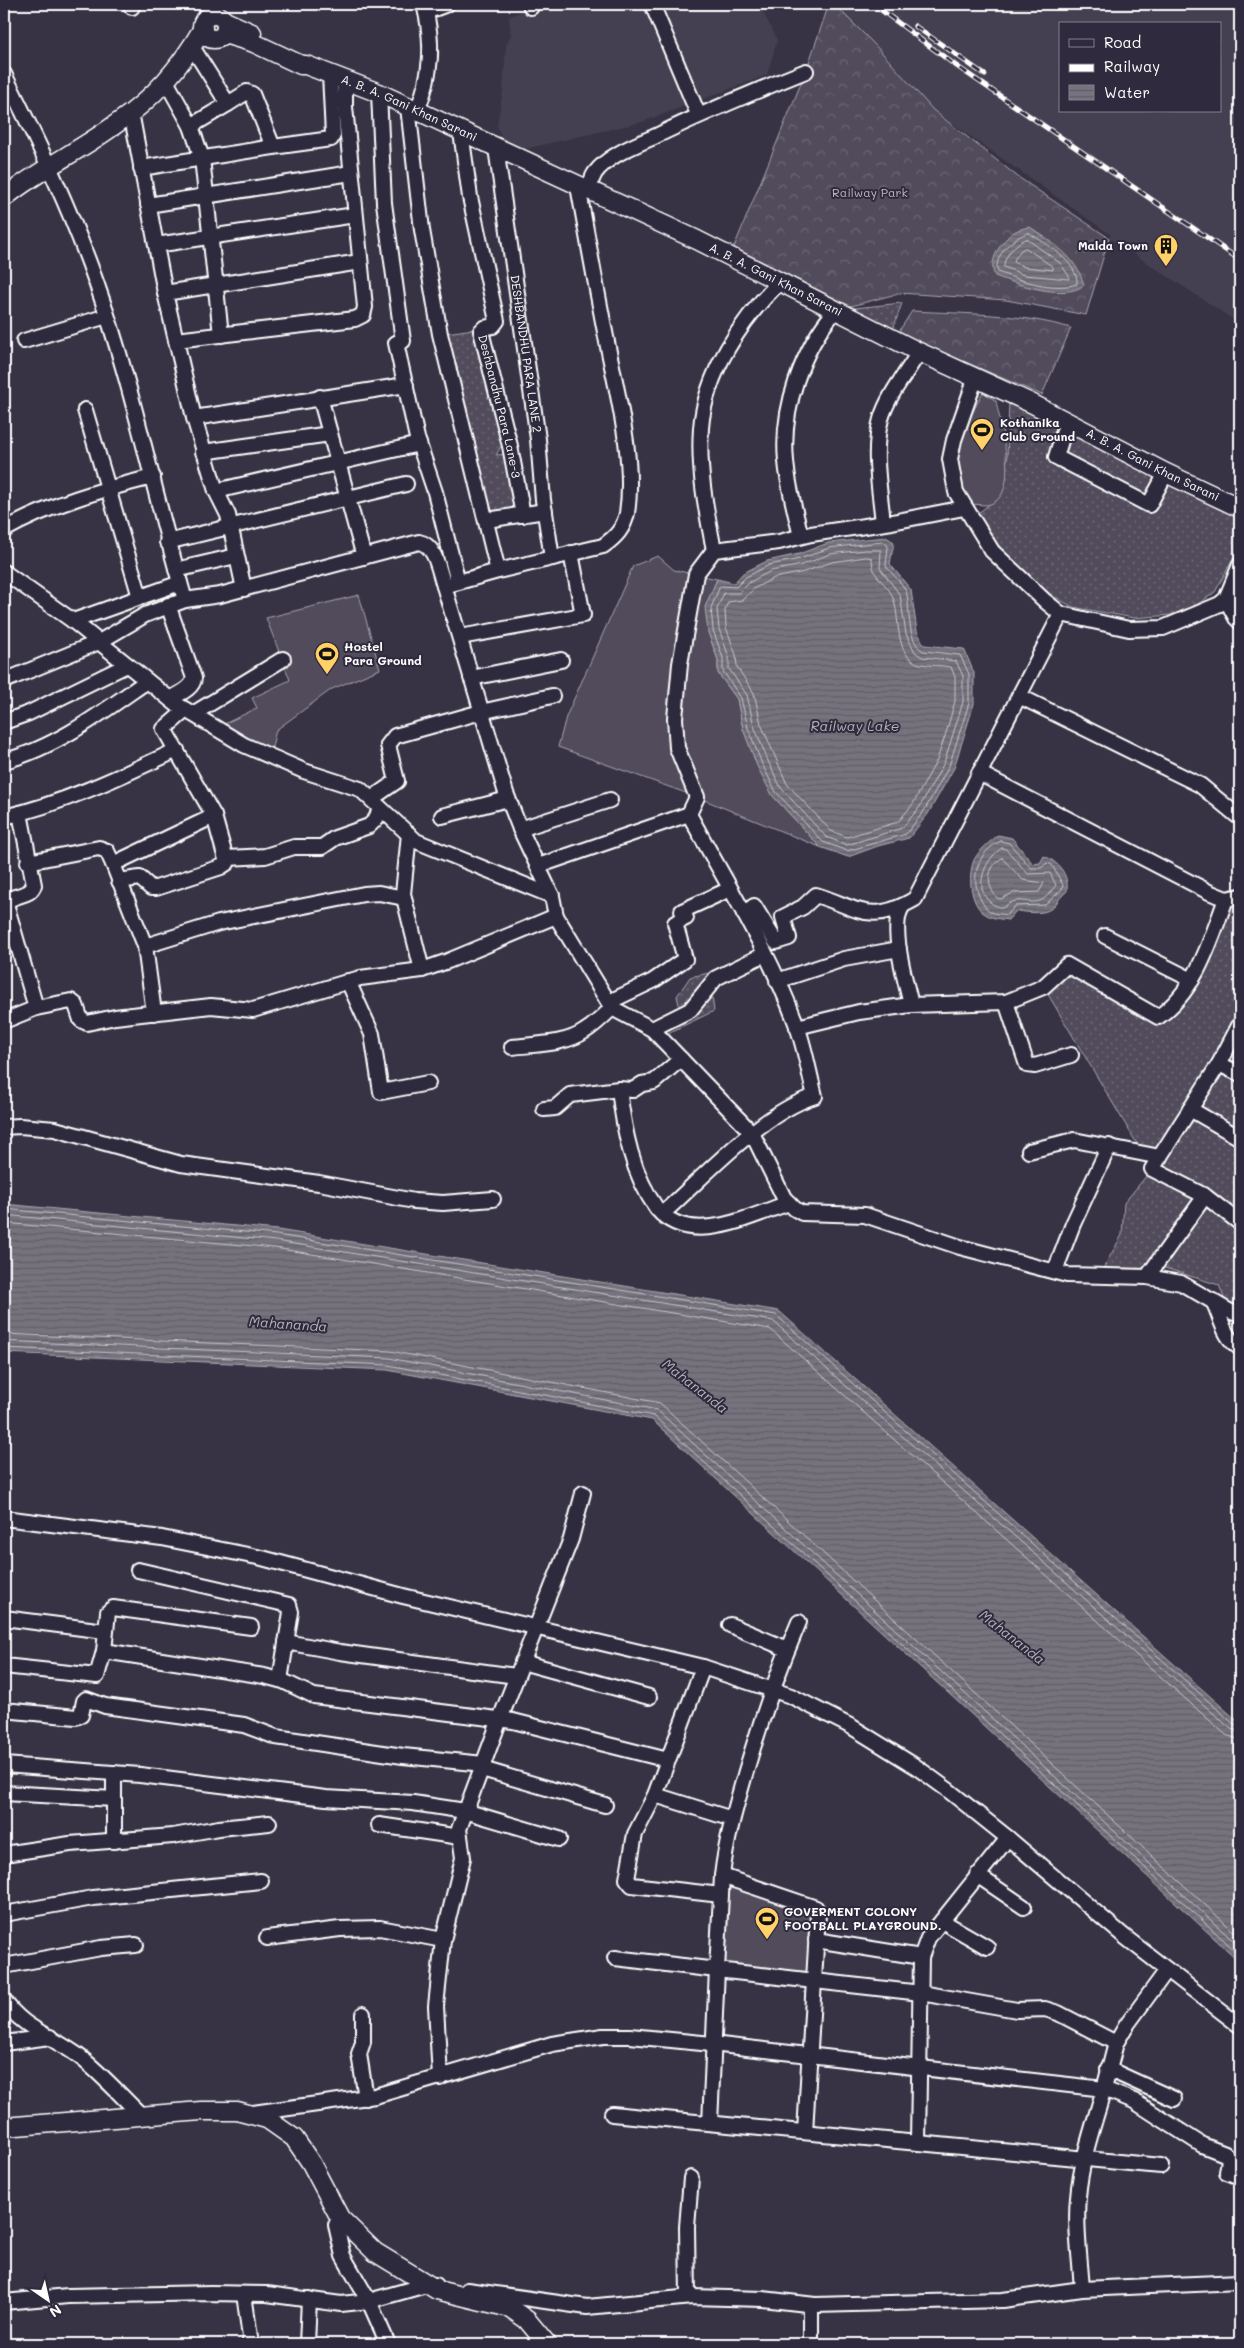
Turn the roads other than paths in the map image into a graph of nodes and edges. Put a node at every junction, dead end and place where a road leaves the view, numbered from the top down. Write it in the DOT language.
graph roads {
  1 [pos="447,4"];
  2 [pos="652,4"];
  3 [pos="425,8"];
  4 [pos="212,21"];
  5 [pos="196,53"];
  6 [pos="180,65"];
  7 [pos="806,71"];
  8 [pos="4,74"];
  9 [pos="338,77"];
  10 [pos="166,81"];
  11 [pos="379,93"];
  12 [pos="228,104"];
  13 [pos="413,109"];
  14 [pos="131,112"];
  15 [pos="698,114"];
  16 [pos="191,126"];
  17 [pos="461,132"];
  18 [pos="273,146"];
  19 [pos="496,148"];
  20 [pos="202,158"];
  21 [pos="50,165"];
  22 [pos="141,168"];
  23 [pos="351,173"];
  24 [pos="585,189"];
  25 [pos="206,196"];
  26 [pos="4,198"];
  27 [pos="148,205"];
  28 [pos="355,216"];
  29 [pos="211,237"];
  30 [pos="156,245"];
  31 [pos="360,262"];
  32 [pos="780,282"];
  33 [pos="216,285"];
  34 [pos="165,294"];
  35 [pos="836,310"];
  36 [pos="107,316"];
  37 [pos="222,335"];
  38 [pos="176,340"];
  39 [pos="24,341"];
  40 [pos="919,352"];
  41 [pos="976,377"];
  42 [pos="406,384"];
  43 [pos="320,397"];
  44 [pos="86,410"];
  45 [pos="194,418"];
  46 [pos="1067,421"];
  47 [pos="330,434"];
  48 [pos="419,444"];
  49 [pos="203,452"];
  50 [pos="338,463"];
  51 [pos="1166,473"];
  52 [pos="153,477"];
  53 [pos="406,484"];
  54 [pos="107,488"];
  55 [pos="216,491"];
  56 [pos="348,499"];
  57 [pos="964,508"];
  58 [pos="1240,508"];
  59 [pos="545,511"];
  60 [pos="523,515"];
  61 [pos="487,520"];
  62 [pos="883,523"];
  63 [pos="230,526"];
  64 [pos="4,530"];
  65 [pos="801,536"];
  66 [pos="167,542"];
  67 [pos="714,550"];
  68 [pos="571,553"];
  69 [pos="236,556"];
  70 [pos="364,557"];
  71 [pos="552,558"];
  72 [pos="1240,565"];
  73 [pos="498,571"];
  74 [pos="4,572"];
  75 [pos="178,576"];
  76 [pos="451,584"];
  77 [pos="244,588"];
  78 [pos="140,597"];
  79 [pos="1226,599"];
  80 [pos="185,600"];
  81 [pos="168,605"];
  82 [pos="1062,614"];
  83 [pos="74,621"];
  84 [pos="1240,622"];
  85 [pos="460,637"];
  86 [pos="99,642"];
  87 [pos="283,659"];
  88 [pos="562,660"];
  89 [pos="127,665"];
  90 [pos="471,678"];
  91 [pos="4,681"];
  92 [pos="147,682"];
  93 [pos="552,696"];
  94 [pos="1019,696"];
  95 [pos="170,700"];
  96 [pos="190,712"];
  97 [pos="481,712"];
  98 [pos="4,722"];
  99 [pos="177,750"];
  100 [pos="4,761"];
  101 [pos="979,773"];
  102 [pos="508,799"];
  103 [pos="610,800"];
  104 [pos="375,803"];
  105 [pos="1237,813"];
  106 [pos="20,814"];
  107 [pos="688,814"];
  108 [pos="214,816"];
  109 [pos="442,816"];
  110 [pos="4,817"];
  111 [pos="520,830"];
  112 [pos="409,834"];
  113 [pos="227,858"];
  114 [pos="28,862"];
  115 [pos="113,864"];
  116 [pos="538,866"];
  117 [pos="119,881"];
  118 [pos="730,889"];
  119 [pos="552,896"];
  120 [pos="1240,896"];
  121 [pos="404,898"];
  122 [pos="1226,899"];
  123 [pos="902,907"];
  124 [pos="744,914"];
  125 [pos="556,916"];
  126 [pos="1105,936"];
  127 [pos="145,946"];
  128 [pos="899,949"];
  129 [pos="765,954"];
  130 [pos="422,970"];
  131 [pos="1192,980"];
  132 [pos="348,981"];
  133 [pos="777,981"];
  134 [pos="1006,1002"];
  135 [pos="611,1005"];
  136 [pos="911,1005"];
  137 [pos="36,1008"];
  138 [pos="154,1013"];
  139 [pos="4,1021"];
  140 [pos="1240,1024"];
  141 [pos="797,1026"];
  142 [pos="652,1029"];
  143 [pos="512,1047"];
  144 [pos="1071,1055"];
  145 [pos="681,1059"];
  146 [pos="1219,1064"];
  147 [pos="1240,1074"];
  148 [pos="428,1083"];
  149 [pos="618,1089"];
  150 [pos="544,1109"];
  151 [pos="1190,1109"];
  152 [pos="4,1127"];
  153 [pos="752,1133"];
  154 [pos="1240,1138"];
  155 [pos="1109,1146"];
  156 [pos="1029,1151"];
  157 [pos="1160,1157"];
  158 [pos="1205,1196"];
  159 [pos="493,1198"];
  160 [pos="789,1203"];
  161 [pos="662,1214"];
  162 [pos="1240,1223"];
  163 [pos="1055,1271"];
  164 [pos="1147,1277"];
  165 [pos="1212,1300"];
  166 [pos="1240,1315"];
  167 [pos="1240,1348"];
  168 [pos="583,1493"];
  169 [pos="4,1518"];
  170 [pos="138,1570"];
  171 [pos="4,1618"];
  172 [pos="799,1622"];
  173 [pos="730,1625"];
  174 [pos="251,1627"];
  175 [pos="535,1628"];
  176 [pos="105,1631"];
  177 [pos="286,1642"];
  178 [pos="788,1649"];
  179 [pos="104,1651"];
  180 [pos="522,1662"];
  181 [pos="4,1666"];
  182 [pos="703,1668"];
  183 [pos="516,1676"];
  184 [pos="280,1680"];
  185 [pos="772,1689"];
  186 [pos="649,1697"];
  187 [pos="4,1710"];
  188 [pos="500,1719"];
  189 [pos="668,1760"];
  190 [pos="4,1765"];
  191 [pos="483,1766"];
  192 [pos="114,1773"];
  193 [pos="4,1794"];
  194 [pos="655,1795"];
  195 [pos="114,1800"];
  196 [pos="605,1805"];
  197 [pos="465,1811"];
  198 [pos="732,1819"];
  199 [pos="269,1823"];
  200 [pos="379,1825"];
  201 [pos="460,1837"];
  202 [pos="1008,1838"];
  203 [pos="560,1839"];
  204 [pos="114,1841"];
  205 [pos="4,1854"];
  206 [pos="977,1875"];
  207 [pos="722,1876"];
  208 [pos="261,1881"];
  209 [pos="721,1895"];
  210 [pos="1024,1907"];
  211 [pos="4,1914"];
  212 [pos="942,1921"];
  213 [pos="266,1938"];
  214 [pos="443,1940"];
  215 [pos="816,1940"];
  216 [pos="136,1945"];
  217 [pos="987,1946"];
  218 [pos="921,1957"];
  219 [pos="615,1958"];
  220 [pos="4,1966"];
  221 [pos="717,1970"];
  222 [pos="1167,1970"];
  223 [pos="814,1983"];
  224 [pos="921,1993"];
  225 [pos="4,2000"];
  226 [pos="363,2014"];
  227 [pos="1240,2026"];
  228 [pos="50,2037"];
  229 [pos="4,2043"];
  230 [pos="1116,2043"];
  231 [pos="712,2044"];
  232 [pos="810,2056"];
  233 [pos="918,2068"];
  234 [pos="1108,2068"];
  235 [pos="440,2078"];
  236 [pos="1104,2089"];
  237 [pos="366,2098"];
  238 [pos="1174,2099"];
  239 [pos="252,2114"];
  240 [pos="612,2114"];
  241 [pos="140,2115"];
  242 [pos="710,2123"];
  243 [pos="4,2127"];
  244 [pos="805,2132"];
  245 [pos="4,2134"];
  246 [pos="918,2142"];
  247 [pos="1084,2157"];
  248 [pos="1161,2166"];
  249 [pos="1240,2177"];
  250 [pos="691,2178"];
  251 [pos="338,2221"];
  252 [pos="1240,2282"];
  253 [pos="423,2286"];
  254 [pos="1082,2289"];
  255 [pos="244,2294"];
  256 [pos="688,2297"];
  257 [pos="309,2299"];
  258 [pos="369,2301"];
  259 [pos="4,2302"];
  260 [pos="811,2305"];
  261 [pos="251,2344"];
  262 [pos="307,2344"];
  263 [pos="388,2344"];
  264 [pos="538,2344"];
  265 [pos="547,2344"];
  266 [pos="811,2344"];
  1 -- 3 [label="street"];
  2 -- 15 [label="street"];
  3 -- 13 [label="street"];
  4 -- 5 [label="main road"];
  4 -- 6 [label="main road"];
  4 -- 9 [label="main road, A. B. A. Gani Khan Sarani"];
  5 -- 6 [label="main road"];
  5 -- 12 [label="street"];
  6 -- 10 [label="main road"];
  7 -- 15 [label="street"];
  8 -- 21 [label="street"];
  9 -- 11 [label="main road, A. B. A. Gani Khan Sarani"];
  9 -- 18 [label="street"];
  9 -- 23 [label="street"];
  10 -- 14 [label="main road"];
  10 -- 16 [label="street"];
  11 -- 13 [label="main road, A. B. A. Gani Khan Sarani"];
  11 -- 42 [label="street"];
  12 -- 16 [label="street"];
  12 -- 18 [label="street"];
  13 -- 17 [label="main road, A. B. A. Gani Khan Sarani"];
  13 -- 61 [label="street"];
  14 -- 21 [label="main road"];
  14 -- 22 [label="street"];
  15 -- 24 [label="street"];
  16 -- 20 [label="street"];
  17 -- 19 [label="main road, A. B. A. Gani Khan Sarani"];
  17 -- 60 [label="street, Deshbandhu Para Lane-3"];
  18 -- 20 [label="street"];
  19 -- 24 [label="main road, A. B. A. Gani Khan Sarani"];
  19 -- 59 [label="street, DESHBANDHU PARA LANE 2"];
  20 -- 22 [label="street"];
  20 -- 25 [label="street"];
  21 -- 26 [label="main road"];
  21 -- 36 [label="street"];
  22 -- 27 [label="street"];
  23 -- 25 [label="street"];
  23 -- 28 [label="street"];
  24 -- 32 [label="main road, A. B. A. Gani Khan Sarani"];
  24 -- 68 [label="street"];
  25 -- 27 [label="street"];
  25 -- 29 [label="street"];
  27 -- 30 [label="street"];
  28 -- 29 [label="street"];
  28 -- 31 [label="street"];
  29 -- 30 [label="street"];
  29 -- 33 [label="street"];
  30 -- 34 [label="street"];
  31 -- 33 [label="street"];
  31 -- 37 [label="street"];
  32 -- 35 [label="main road, A. B. A. Gani Khan Sarani"];
  32 -- 67 [label="street"];
  33 -- 34 [label="street"];
  33 -- 37 [label="street"];
  34 -- 38 [label="street"];
  35 -- 40 [label="main road, A. B. A. Gani Khan Sarani"];
  35 -- 65 [label="street"];
  36 -- 39 [label="street"];
  36 -- 52 [label="street"];
  37 -- 38 [label="street"];
  38 -- 45 [label="street"];
  40 -- 41 [label="main road, A. B. A. Gani Khan Sarani"];
  40 -- 62 [label="street"];
  41 -- 46 [label="main road, A. B. A. Gani Khan Sarani"];
  41 -- 57 [label="street"];
  42 -- 43 [label="street"];
  42 -- 48 [label="street"];
  43 -- 45 [label="street"];
  43 -- 47 [label="street"];
  44 -- 54 [label="street"];
  45 -- 49 [label="street"];
  46 -- 51 [label="main road, A. B. A. Gani Khan Sarani"];
  46 -- 51 [label="street"];
  47 -- 49 [label="street"];
  47 -- 50 [label="street"];
  48 -- 50 [label="street"];
  48 -- 76 [label="street"];
  49 -- 55 [label="street"];
  50 -- 55 [label="street"];
  50 -- 56 [label="street"];
  51 -- 58 [label="main road, A. B. A. Gani Khan Sarani"];
  52 -- 54 [label="street"];
  52 -- 66 [label="street"];
  53 -- 56 [label="street"];
  54 -- 64 [label="street"];
  54 -- 78 [label="street"];
  55 -- 63 [label="street"];
  56 -- 63 [label="street"];
  56 -- 70 [label="street"];
  57 -- 62 [label="street"];
  57 -- 82 [label="street"];
  59 -- 60 [label="street"];
  59 -- 71 [label="street, DESHBANDHU PARA LANE 2"];
  60 -- 61 [label="street"];
  61 -- 73 [label="street"];
  62 -- 65 [label="street"];
  63 -- 66 [label="street"];
  63 -- 69 [label="street"];
  65 -- 67 [label="street"];
  66 -- 75 [label="street"];
  67 -- 107 [label="street"];
  68 -- 71 [label="street"];
  68 -- 85 [label="street"];
  69 -- 75 [label="street"];
  69 -- 77 [label="street"];
  70 -- 76 [label="street"];
  70 -- 77 [label="street"];
  71 -- 73 [label="street"];
  72 -- 79 [label="street"];
  73 -- 76 [label="street"];
  74 -- 83 [label="street"];
  75 -- 78 [label="street"];
  75 -- 80 [label="street"];
  76 -- 85 [label="street"];
  77 -- 80 [label="street"];
  78 -- 83 [label="street"];
  79 -- 82 [label="street"];
  79 -- 84 [label="street"];
  80 -- 81 [label="street"];
  81 -- 86 [label="street"];
  81 -- 95 [label="street"];
  82 -- 94 [label="street"];
  83 -- 86 [label="street"];
  85 -- 90 [label="street"];
  86 -- 89 [label="street"];
  86 -- 91 [label="street"];
  87 -- 96 [label="street"];
  88 -- 90 [label="street"];
  89 -- 92 [label="street"];
  89 -- 98 [label="street"];
  90 -- 97 [label="street"];
  92 -- 95 [label="street"];
  92 -- 100 [label="street"];
  93 -- 97 [label="street"];
  94 -- 101 [label="street"];
  94 -- 105 [label="street"];
  95 -- 96 [label="street"];
  96 -- 99 [label="street"];
  96 -- 104 [label="street"];
  97 -- 102 [label="street"];
  97 -- 104 [label="street"];
  99 -- 106 [label="street"];
  99 -- 108 [label="street"];
  101 -- 122 [label="street"];
  101 -- 123 [label="street"];
  102 -- 109 [label="street"];
  102 -- 111 [label="street"];
  103 -- 111 [label="street"];
  104 -- 112 [label="street"];
  104 -- 113 [label="street"];
  106 -- 110 [label="street"];
  106 -- 114 [label="street"];
  107 -- 116 [label="street"];
  107 -- 118 [label="street"];
  108 -- 113 [label="street"];
  108 -- 115 [label="street"];
  111 -- 116 [label="street"];
  112 -- 119 [label="street"];
  112 -- 121 [label="street"];
  113 -- 117 [label="street"];
  114 -- 115 [label="street"];
  114 -- 137 [label="street"];
  115 -- 117 [label="street"];
  116 -- 119 [label="street"];
  117 -- 127 [label="street"];
  118 -- 124 [label="street"];
  118 -- 135 [label="street"];
  119 -- 125 [label="street"];
  120 -- 122 [label="street"];
  121 -- 127 [label="street"];
  121 -- 130 [label="street"];
  122 -- 131 [label="street"];
  123 -- 124 [label="street"];
  123 -- 128 [label="street"];
  124 -- 129 [label="street"];
  125 -- 130 [label="street"];
  125 -- 135 [label="street"];
  126 -- 131 [label="street"];
  127 -- 138 [label="street"];
  128 -- 133 [label="street"];
  128 -- 136 [label="street"];
  129 -- 133 [label="street"];
  129 -- 142 [label="street"];
  130 -- 132 [label="street"];
  131 -- 134 [label="street"];
  132 -- 138 [label="street"];
  132 -- 148 [label="street"];
  133 -- 141 [label="street"];
  134 -- 136 [label="street"];
  134 -- 144 [label="street"];
  135 -- 142 [label="street"];
  135 -- 143 [label="street"];
  136 -- 141 [label="street"];
  137 -- 138 [label="street"];
  137 -- 139 [label="street"];
  140 -- 146 [label="street"];
  141 -- 153 [label="street"];
  142 -- 145 [label="street"];
  145 -- 149 [label="street"];
  145 -- 153 [label="street"];
  146 -- 147 [label="street"];
  146 -- 151 [label="street"];
  149 -- 150 [label="street"];
  149 -- 161 [label="street"];
  151 -- 154 [label="street"];
  151 -- 157 [label="street"];
  152 -- 159 [label="street"];
  153 -- 160 [label="street"];
  153 -- 161 [label="street"];
  155 -- 156 [label="street"];
  155 -- 157 [label="street"];
  155 -- 163 [label="street"];
  157 -- 158 [label="street"];
  158 -- 162 [label="street"];
  158 -- 164 [label="street"];
  160 -- 161 [label="street"];
  160 -- 163 [label="street"];
  163 -- 164 [label="street"];
  164 -- 165 [label="street"];
  165 -- 166 [label="street"];
  165 -- 167 [label="street"];
  168 -- 175 [label="street"];
  169 -- 175 [label="street"];
  170 -- 177 [label="street"];
  171 -- 176 [label="street"];
  172 -- 178 [label="street"];
  173 -- 178 [label="street"];
  174 -- 176 [label="street"];
  175 -- 180 [label="street"];
  175 -- 182 [label="street"];
  176 -- 179 [label="street"];
  177 -- 183 [label="street"];
  177 -- 184 [label="street"];
  178 -- 185 [label="street"];
  179 -- 181 [label="street"];
  179 -- 184 [label="street"];
  180 -- 183 [label="street"];
  180 -- 186 [label="street"];
  182 -- 185 [label="street"];
  182 -- 189 [label="street"];
  183 -- 188 [label="street"];
  184 -- 188 [label="street"];
  185 -- 198 [label="street"];
  185 -- 202 [label="street"];
  187 -- 191 [label="street"];
  188 -- 189 [label="street"];
  188 -- 191 [label="street"];
  189 -- 194 [label="street"];
  190 -- 192 [label="street"];
  191 -- 196 [label="street"];
  191 -- 197 [label="street"];
  192 -- 195 [label="street"];
  192 -- 197 [label="street"];
  193 -- 195 [label="street"];
  194 -- 198 [label="street"];
  194 -- 209 [label="street"];
  195 -- 204 [label="street"];
  197 -- 201 [label="street"];
  197 -- 203 [label="street"];
  198 -- 207 [label="street"];
  199 -- 204 [label="street"];
  200 -- 201 [label="street"];
  201 -- 214 [label="street"];
  202 -- 206 [label="street"];
  202 -- 222 [label="street"];
  204 -- 205 [label="street"];
  206 -- 210 [label="street"];
  206 -- 212 [label="street"];
  207 -- 209 [label="street"];
  207 -- 215 [label="street"];
  208 -- 211 [label="street"];
  209 -- 221 [label="street"];
  212 -- 217 [label="street"];
  212 -- 218 [label="street"];
  213 -- 214 [label="street"];
  214 -- 235 [label="street"];
  215 -- 218 [label="street"];
  215 -- 223 [label="street"];
  216 -- 220 [label="street"];
  218 -- 224 [label="street"];
  219 -- 221 [label="street"];
  221 -- 223 [label="street"];
  221 -- 231 [label="street"];
  222 -- 227 [label="street"];
  222 -- 230 [label="street"];
  223 -- 224 [label="street"];
  223 -- 232 [label="street"];
  224 -- 230 [label="street"];
  224 -- 233 [label="street"];
  225 -- 228 [label="street"];
  226 -- 237 [label="street"];
  228 -- 229 [label="street"];
  228 -- 241 [label="street"];
  230 -- 234 [label="street"];
  231 -- 232 [label="street"];
  231 -- 235 [label="street"];
  231 -- 242 [label="street"];
  232 -- 233 [label="street"];
  232 -- 244 [label="street"];
  233 -- 236 [label="street"];
  233 -- 246 [label="street"];
  234 -- 236 [label="street"];
  234 -- 238 [label="street"];
  235 -- 237 [label="street"];
  236 -- 247 [label="street"];
  236 -- 249 [label="street"];
  237 -- 239 [label="street"];
  239 -- 241 [label="main road"];
  239 -- 251 [label="main road"];
  240 -- 242 [label="street"];
  241 -- 243 [label="main road"];
  242 -- 244 [label="street"];
  244 -- 246 [label="street"];
  245 -- 251 [label="main road"];
  246 -- 247 [label="street"];
  247 -- 248 [label="street"];
  247 -- 254 [label="street"];
  250 -- 256 [label="street"];
  251 -- 253 [label="main road"];
  251 -- 258 [label="street"];
  252 -- 254 [label="street"];
  253 -- 256 [label="street"];
  253 -- 258 [label="street"];
  253 -- 264 [label="main road"];
  253 -- 265 [label="main road"];
  254 -- 260 [label="street"];
  255 -- 257 [label="street"];
  255 -- 259 [label="street"];
  255 -- 261 [label="street"];
  256 -- 260 [label="street"];
  257 -- 258 [label="street"];
  257 -- 262 [label="street"];
  258 -- 263 [label="street"];
  260 -- 266 [label="street"];
}
